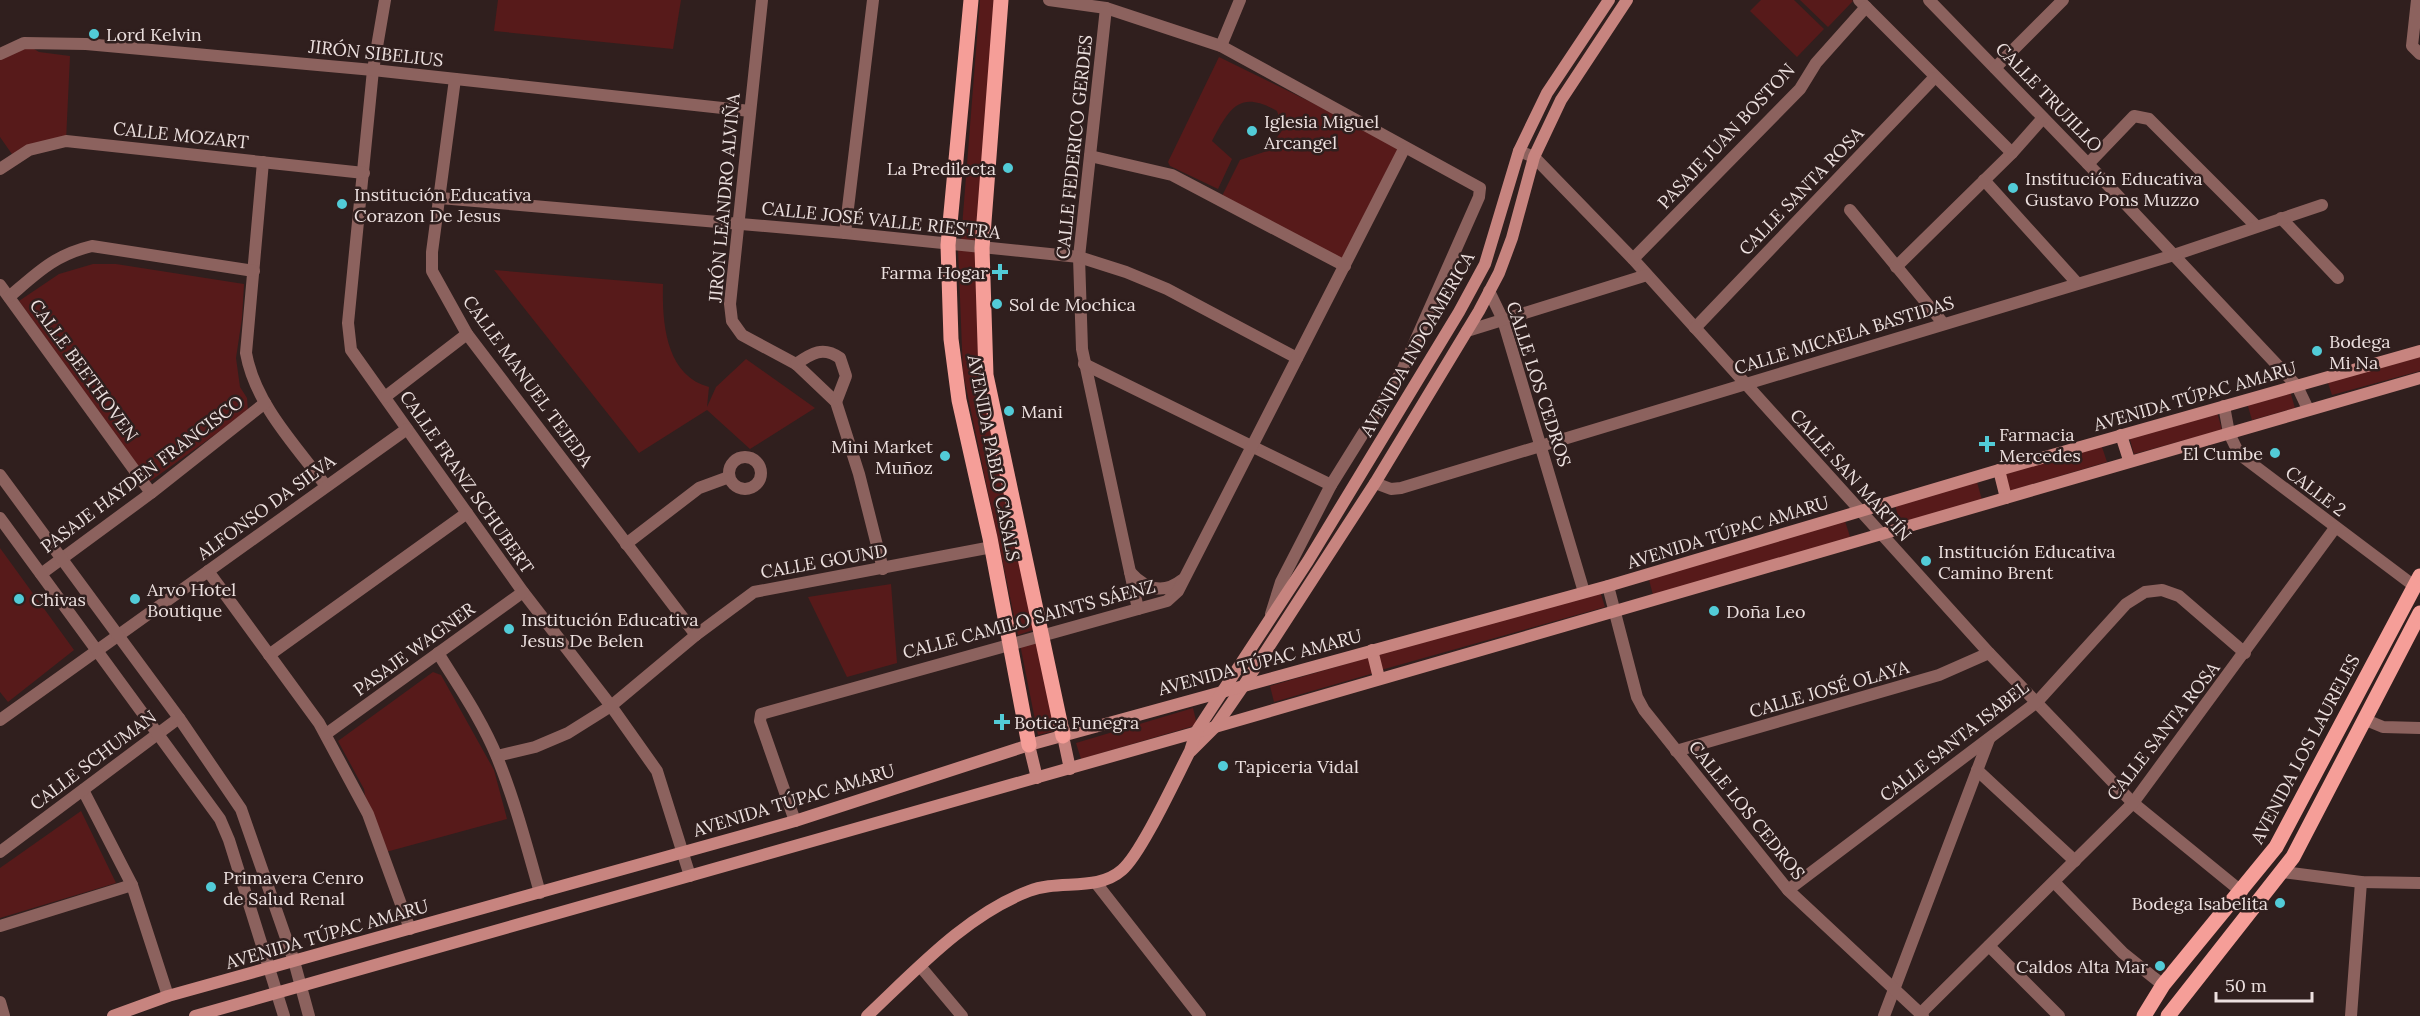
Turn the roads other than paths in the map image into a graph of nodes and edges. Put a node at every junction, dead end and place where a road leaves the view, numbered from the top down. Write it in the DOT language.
graph roads {
  1 [pos="385,0"];
  2 [pos="762,0"];
  3 [pos="873,0"];
  4 [pos="971,0"];
  5 [pos="1001,0"];
  6 [pos="1049,0"];
  7 [pos="1240,0"];
  8 [pos="1609,0"];
  9 [pos="1627,0"];
  10 [pos="1929,0"];
  11 [pos="2063,0"];
  12 [pos="2417,0"];
  13 [pos="1862,4"];
  14 [pos="1106,8"];
  15 [pos="1221,46"];
  16 [pos="0,54"];
  17 [pos="2420,54"];
  18 [pos="1995,68"];
  19 [pos="373,70"];
  20 [pos="1934,78"];
  21 [pos="454,79"];
  22 [pos="750,111"];
  23 [pos="2043,118"];
  24 [pos="1404,148"];
  25 [pos="1519,151"];
  26 [pos="2012,153"];
  27 [pos="1090,156"];
  28 [pos="1534,157"];
  29 [pos="263,162"];
  30 [pos="2088,164"];
  31 [pos="0,169"];
  32 [pos="364,173"];
  33 [pos="1984,180"];
  34 [pos="440,198"];
  35 [pos="2322,205"];
  36 [pos="1850,210"];
  37 [pos="2281,218"];
  38 [pos="738,224"];
  39 [pos="2256,226"];
  40 [pos="845,233"];
  41 [pos="948,245"];
  42 [pos="982,248"];
  43 [pos="2174,255"];
  44 [pos="1079,257"];
  45 [pos="1633,259"];
  46 [pos="1345,266"];
  47 [pos="1896,267"];
  48 [pos="254,271"];
  49 [pos="1647,275"];
  50 [pos="2337,278"];
  51 [pos="2077,283"];
  52 [pos="0,285"];
  53 [pos="1489,291"];
  54 [pos="9,297"];
  55 [pos="1503,320"];
  56 [pos="1943,323"];
  57 [pos="1695,328"];
  58 [pos="1467,331"];
  59 [pos="467,334"];
  60 [pos="2420,351"];
  61 [pos="1297,358"];
  62 [pos="796,364"];
  63 [pos="1084,364"];
  64 [pos="1113,378"];
  65 [pos="2420,378"];
  66 [pos="1745,384"];
  67 [pos="2297,386"];
  68 [pos="385,397"];
  69 [pos="1092,399"];
  70 [pos="836,402"];
  71 [pos="265,403"];
  72 [pos="2224,406"];
  73 [pos="2308,409"];
  74 [pos="407,429"];
  75 [pos="2229,433"];
  76 [pos="2121,435"];
  77 [pos="1252,447"];
  78 [pos="1542,448"];
  79 [pos="2129,460"];
  80 [pos="1999,470"];
  81 [pos="0,475"];
  82 [pos="729,477"];
  83 [pos="1375,483"];
  84 [pos="1330,485"];
  85 [pos="326,486"];
  86 [pos="151,493"];
  87 [pos="2006,498"];
  88 [pos="1859,512"];
  89 [pos="467,513"];
  90 [pos="0,518"];
  91 [pos="2335,528"];
  92 [pos="1880,535"];
  93 [pos="626,544"];
  94 [pos="992,547"];
  95 [pos="62,559"];
  96 [pos="883,569"];
  97 [pos="208,571"];
  98 [pos="1130,572"];
  99 [pos="41,574"];
  100 [pos="1185,578"];
  101 [pos="2417,581"];
  102 [pos="1608,586"];
  103 [pos="1584,591"];
  104 [pos="523,592"];
  105 [pos="1138,609"];
  106 [pos="1615,611"];
  107 [pos="2420,613"];
  108 [pos="1266,628"];
  109 [pos="119,635"];
  110 [pos="696,635"];
  111 [pos="1043,635"];
  112 [pos="1011,643"];
  113 [pos="97,650"];
  114 [pos="1372,650"];
  115 [pos="438,653"];
  116 [pos="1989,653"];
  117 [pos="2245,653"];
  118 [pos="269,655"];
  119 [pos="1379,678"];
  120 [pos="1244,685"];
  121 [pos="1223,691"];
  122 [pos="2037,702"];
  123 [pos="611,706"];
  124 [pos="178,718"];
  125 [pos="0,720"];
  126 [pos="2366,720"];
  127 [pos="1215,727"];
  128 [pos="2420,728"];
  129 [pos="1196,732"];
  130 [pos="158,733"];
  131 [pos="326,734"];
  132 [pos="1063,736"];
  133 [pos="1989,738"];
  134 [pos="1029,745"];
  135 [pos="1676,751"];
  136 [pos="1190,752"];
  137 [pos="497,756"];
  138 [pos="1070,769"];
  139 [pos="1977,770"];
  140 [pos="1037,778"];
  141 [pos="83,790"];
  142 [pos="2133,803"];
  143 [pos="795,821"];
  144 [pos="0,852"];
  145 [pos="684,853"];
  146 [pos="2075,861"];
  147 [pos="2283,872"];
  148 [pos="690,876"];
  149 [pos="2054,882"];
  150 [pos="2361,882"];
  151 [pos="1096,883"];
  152 [pos="2420,883"];
  153 [pos="132,885"];
  154 [pos="1788,890"];
  155 [pos="2242,891"];
  156 [pos="540,893"];
  157 [pos="0,926"];
  158 [pos="411,929"];
  159 [pos="1989,946"];
  160 [pos="294,961"];
  161 [pos="920,966"];
  162 [pos="269,968"];
  163 [pos="2163,985"];
  164 [pos="301,986"];
  165 [pos="1894,991"];
  166 [pos="276,993"];
  167 [pos="168,996"];
  168 [pos="0,1002"];
  169 [pos="1922,1015"];
  170 [pos="4,1016"];
  171 [pos="113,1016"];
  172 [pos="195,1016"];
  173 [pos="284,1016"];
  174 [pos="309,1016"];
  175 [pos="867,1016"];
  176 [pos="962,1016"];
  177 [pos="1200,1016"];
  178 [pos="1884,1016"];
  179 [pos="2059,1016"];
  180 [pos="2144,1016"];
  181 [pos="2168,1016"];
  182 [pos="2351,1016"];
  1 -- 19 [label="street, CALLE FRANZ SCHUBERT"];
  2 -- 22 [label="street, JIRÓN LEANDRO ALVIÑA"];
  3 -- 40 [label="street"];
  4 -- 41 [label="main road, AVENIDA PABLO CASALS"];
  5 -- 42 [label="main road, AVENIDA PABLO CASALS"];
  6 -- 14 [label="street"];
  7 -- 15 [label="street"];
  8 -- 25 [label="main road, AVENIDA INDOAMERICA"];
  9 -- 28 [label="main road, AVENIDA INDOAMERICA"];
  10 -- 18 [label="street, CALLE TRUJILLO"];
  11 -- 18 [label="street"];
  12 -- 17 [label="street"];
  13 -- 20 [label="street"];
  13 -- 45 [label="street, PASAJE JUAN BOSTON"];
  14 -- 15 [label="street"];
  14 -- 27 [label="street, CALLE FEDERICO GERDES"];
  15 -- 24 [label="street"];
  16 -- 19 [label="street, JIRÓN SIBELIUS"];
  18 -- 23 [label="street, CALLE TRUJILLO"];
  19 -- 21 [label="street, JIRÓN SIBELIUS"];
  19 -- 32 [label="street, CALLE FRANZ SCHUBERT"];
  20 -- 26 [label="street"];
  20 -- 57 [label="street, CALLE SANTA ROSA"];
  21 -- 22 [label="street, JIRÓN SIBELIUS"];
  21 -- 34 [label="street, CALLE MANUEL TEJEDA"];
  22 -- 38 [label="street, JIRÓN LEANDRO ALVIÑA"];
  23 -- 26 [label="street"];
  23 -- 30 [label="street, CALLE TRUJILLO"];
  24 -- 46 [label="street, CALLE CAMILO SAINTS SÁENZ"];
  24 -- 84 [label="street"];
  25 -- 28 [label="street, CALLE SAN MARTÍN"];
  25 -- 108 [label="main road, AVENIDA INDOAMERICA"];
  26 -- 33 [label="street"];
  27 -- 44 [label="street, CALLE FEDERICO GERDES"];
  27 -- 46 [label="street"];
  28 -- 45 [label="street, CALLE SAN MARTÍN"];
  28 -- 53 [label="main road, AVENIDA INDOAMERICA"];
  29 -- 31 [label="street, CALLE MOZART"];
  29 -- 32 [label="street, CALLE MOZART"];
  29 -- 48 [label="street"];
  30 -- 39 [label="street"];
  30 -- 43 [label="street, CALLE TRUJILLO"];
  32 -- 68 [label="street, CALLE FRANZ SCHUBERT"];
  33 -- 47 [label="street"];
  33 -- 51 [label="street"];
  34 -- 38 [label="street, CALLE JOSÉ VALLE RIESTRA"];
  34 -- 59 [label="street, CALLE MANUEL TEJEDA"];
  35 -- 37 [label="street, CALLE MICAELA BASTIDAS"];
  36 -- 47 [label="street"];
  37 -- 39 [label="street, CALLE MICAELA BASTIDAS"];
  37 -- 50 [label="street"];
  38 -- 40 [label="street, CALLE JOSÉ VALLE RIESTRA"];
  38 -- 62 [label="street, JIRÓN LEANDRO ALVIÑA"];
  39 -- 43 [label="street, CALLE MICAELA BASTIDAS"];
  40 -- 41 [label="street, CALLE JOSÉ VALLE RIESTRA"];
  41 -- 42 [label="street, CALLE JOSÉ VALLE RIESTRA"];
  41 -- 94 [label="main road, AVENIDA PABLO CASALS"];
  42 -- 44 [label="street, CALLE JOSÉ VALLE RIESTRA"];
  42 -- 111 [label="main road, AVENIDA PABLO CASALS"];
  43 -- 51 [label="street, CALLE MICAELA BASTIDAS"];
  43 -- 67 [label="street, CALLE TRUJILLO"];
  44 -- 61 [label="street, CALLE JOSÉ VALLE RIESTRA"];
  44 -- 63 [label="street, CALLE FEDERICO GERDES"];
  45 -- 49 [label="street, CALLE SAN MARTÍN"];
  46 -- 61 [label="street, CALLE CAMILO SAINTS SÁENZ"];
  47 -- 56 [label="street"];
  48 -- 54 [label="street"];
  48 -- 71 [label="street"];
  49 -- 55 [label="street"];
  49 -- 57 [label="street, CALLE SAN MARTÍN"];
  51 -- 56 [label="street, CALLE MICAELA BASTIDAS"];
  52 -- 54 [label="street, CALLE BEETHOVEN"];
  53 -- 55 [label="street, CALLE LOS CEDROS"];
  53 -- 58 [label="main road, AVENIDA INDOAMERICA"];
  54 -- 86 [label="street, CALLE BEETHOVEN"];
  55 -- 58 [label="street"];
  55 -- 78 [label="street, CALLE LOS CEDROS"];
  56 -- 66 [label="street, CALLE MICAELA BASTIDAS"];
  57 -- 66 [label="street, CALLE SAN MARTÍN"];
  58 -- 83 [label="main road, AVENIDA INDOAMERICA"];
  59 -- 68 [label="street"];
  59 -- 93 [label="street, CALLE MANUEL TEJEDA"];
  60 -- 67 [label="main road, AVENIDA TÚPAC AMARU"];
  61 -- 77 [label="street, CALLE CAMILO SAINTS SÁENZ"];
  62 -- 70 [label="street, JIRÓN LEANDRO ALVIÑA"];
  62 -- 70 [label="street"];
  63 -- 64 [label="street"];
  63 -- 69 [label="street, CALLE FEDERICO GERDES"];
  64 -- 69 [label="street"];
  64 -- 77 [label="street"];
  65 -- 73 [label="main road"];
  66 -- 78 [label="street, CALLE MICAELA BASTIDAS"];
  66 -- 88 [label="street, CALLE SAN MARTÍN"];
  67 -- 72 [label="main road, AVENIDA TÚPAC AMARU"];
  67 -- 73 [label="street, CALLE TRUJILLO"];
  68 -- 74 [label="street, CALLE FRANZ SCHUBERT"];
  69 -- 98 [label="street, CALLE FEDERICO GERDES"];
  70 -- 96 [label="street, JIRÓN LEANDRO ALVIÑA"];
  71 -- 85 [label="street"];
  71 -- 86 [label="street, PASAJE HAYDEN FRANCISCO"];
  72 -- 75 [label="street, CALLE 2"];
  72 -- 76 [label="main road, AVENIDA TÚPAC AMARU"];
  73 -- 75 [label="main road"];
  74 -- 85 [label="street, ALFONSO DA SILVA"];
  74 -- 89 [label="street, CALLE FRANZ SCHUBERT"];
  75 -- 79 [label="main road"];
  75 -- 91 [label="street, CALLE 2"];
  76 -- 79 [label="main road"];
  76 -- 80 [label="main road, AVENIDA TÚPAC AMARU"];
  77 -- 84 [label="street"];
  77 -- 100 [label="street, CALLE CAMILO SAINTS SÁENZ"];
  78 -- 83 [label="street, CALLE MICAELA BASTIDAS"];
  78 -- 103 [label="street, CALLE LOS CEDROS"];
  79 -- 87 [label="main road"];
  80 -- 87 [label="main road"];
  80 -- 88 [label="main road, AVENIDA TÚPAC AMARU"];
  81 -- 95 [label="street"];
  82 -- 93 [label="street"];
  83 -- 120 [label="main road, AVENIDA INDOAMERICA"];
  84 -- 108 [label="street"];
  85 -- 97 [label="street, ALFONSO DA SILVA"];
  86 -- 95 [label="street, PASAJE HAYDEN FRANCISCO"];
  87 -- 92 [label="main road"];
  88 -- 92 [label="street, CALLE SAN MARTÍN"];
  88 -- 102 [label="main road, AVENIDA TÚPAC AMARU"];
  89 -- 104 [label="street, CALLE FRANZ SCHUBERT"];
  89 -- 118 [label="street"];
  90 -- 99 [label="street"];
  91 -- 101 [label="street, CALLE 2"];
  91 -- 117 [label="street, CALLE SANTA ROSA"];
  92 -- 106 [label="main road"];
  92 -- 116 [label="street, CALLE SAN MARTÍN"];
  93 -- 110 [label="street, CALLE MANUEL TEJEDA"];
  94 -- 96 [label="street, CALLE GOUND"];
  94 -- 112 [label="main road, AVENIDA PABLO CASALS"];
  95 -- 99 [label="street, PASAJE HAYDEN FRANCISCO"];
  95 -- 109 [label="street"];
  96 -- 110 [label="street, CALLE GOUND"];
  97 -- 109 [label="street, ALFONSO DA SILVA"];
  97 -- 118 [label="street"];
  98 -- 100 [label="street"];
  98 -- 105 [label="street, CALLE FEDERICO GERDES"];
  99 -- 113 [label="street"];
  100 -- 105 [label="street, CALLE CAMILO SAINTS SÁENZ"];
  101 -- 155 [label="main road, AVENIDA LOS LAURELES"];
  102 -- 103 [label="main road, AVENIDA TÚPAC AMARU"];
  102 -- 106 [label="street, CALLE LOS CEDROS"];
  103 -- 114 [label="main road, AVENIDA TÚPAC AMARU"];
  104 -- 115 [label="street, PASAJE WAGNER"];
  104 -- 123 [label="street, CALLE FRANZ SCHUBERT"];
  105 -- 111 [label="street, CALLE CAMILO SAINTS SÁENZ"];
  106 -- 119 [label="main road"];
  106 -- 135 [label="street, CALLE LOS CEDROS"];
  107 -- 126 [label="main road"];
  108 -- 121 [label="main road, AVENIDA INDOAMERICA"];
  109 -- 113 [label="street, ALFONSO DA SILVA"];
  109 -- 124 [label="street"];
  110 -- 123 [label="street, CALLE GOUND"];
  111 -- 112 [label="street, CALLE CAMILO SAINTS SÁENZ"];
  111 -- 132 [label="main road, AVENIDA PABLO CASALS"];
  112 -- 134 [label="main road, AVENIDA PABLO CASALS"];
  112 -- 143 [label="street, CALLE CAMILO SAINTS SÁENZ"];
  113 -- 125 [label="street, ALFONSO DA SILVA"];
  113 -- 130 [label="street"];
  114 -- 119 [label="main road"];
  114 -- 120 [label="main road, AVENIDA TÚPAC AMARU"];
  115 -- 131 [label="street, PASAJE WAGNER"];
  115 -- 137 [label="street"];
  116 -- 122 [label="street, CALLE SAN MARTÍN"];
  116 -- 135 [label="street, CALLE JOSÉ OLAYA"];
  117 -- 122 [label="street, CALLE SANTA ISABEL"];
  117 -- 142 [label="street, CALLE SANTA ROSA"];
  118 -- 131 [label="street"];
  119 -- 127 [label="main road"];
  120 -- 121 [label="main road, AVENIDA TÚPAC AMARU"];
  120 -- 127 [label="main road, AVENIDA INDOAMERICA"];
  121 -- 129 [label="main road, AVENIDA INDOAMERICA"];
  121 -- 132 [label="main road, AVENIDA TÚPAC AMARU"];
  122 -- 133 [label="street, CALLE SANTA ISABEL"];
  122 -- 142 [label="street, CALLE SAN MARTÍN"];
  123 -- 137 [label="street, CALLE GOUND"];
  123 -- 145 [label="street, CALLE FRANZ SCHUBERT"];
  124 -- 130 [label="street, CALLE SCHUMAN"];
  124 -- 160 [label="street"];
  126 -- 128 [label="street"];
  126 -- 147 [label="main road"];
  127 -- 129 [label="main road"];
  127 -- 136 [label="main road, AVENIDA INDOAMERICA"];
  129 -- 136 [label="main road, AVENIDA INDOAMERICA"];
  129 -- 138 [label="main road"];
  130 -- 141 [label="street, CALLE SCHUMAN"];
  130 -- 162 [label="street"];
  131 -- 158 [label="street"];
  132 -- 134 [label="main road, AVENIDA TÚPAC AMARU"];
  132 -- 138 [label="main road, AVENIDA PABLO CASALS"];
  133 -- 139 [label="street"];
  133 -- 154 [label="street, CALLE SANTA ISABEL"];
  134 -- 140 [label="main road, AVENIDA PABLO CASALS"];
  134 -- 143 [label="main road, AVENIDA TÚPAC AMARU"];
  135 -- 154 [label="street, CALLE LOS CEDROS"];
  136 -- 151 [label="main road"];
  137 -- 156 [label="street"];
  138 -- 140 [label="main road"];
  139 -- 146 [label="street"];
  139 -- 165 [label="street"];
  140 -- 148 [label="main road"];
  141 -- 144 [label="street, CALLE SCHUMAN"];
  141 -- 153 [label="street"];
  142 -- 146 [label="street, CALLE SANTA ROSA"];
  142 -- 155 [label="street, CALLE SAN MARTÍN"];
  143 -- 145 [label="main road, AVENIDA TÚPAC AMARU"];
  145 -- 148 [label="street, CALLE FRANZ SCHUBERT"];
  145 -- 156 [label="main road, AVENIDA TÚPAC AMARU"];
  146 -- 149 [label="street, CALLE SANTA ROSA"];
  147 -- 150 [label="street"];
  147 -- 181 [label="main road"];
  148 -- 164 [label="main road"];
  149 -- 159 [label="street, CALLE SANTA ROSA"];
  149 -- 163 [label="street"];
  150 -- 152 [label="street"];
  150 -- 182 [label="street"];
  151 -- 161 [label="main road"];
  151 -- 177 [label="street"];
  153 -- 157 [label="street"];
  153 -- 167 [label="street"];
  154 -- 165 [label="street, CALLE LOS CEDROS"];
  155 -- 163 [label="main road, AVENIDA LOS LAURELES"];
  156 -- 158 [label="main road, AVENIDA TÚPAC AMARU"];
  158 -- 160 [label="main road, AVENIDA TÚPAC AMARU"];
  159 -- 169 [label="street, CALLE SANTA ROSA"];
  159 -- 179 [label="street"];
  160 -- 162 [label="main road, AVENIDA TÚPAC AMARU"];
  160 -- 164 [label="street"];
  161 -- 175 [label="main road"];
  161 -- 176 [label="street"];
  162 -- 166 [label="street"];
  162 -- 167 [label="main road, AVENIDA TÚPAC AMARU"];
  163 -- 180 [label="main road, AVENIDA LOS LAURELES"];
  164 -- 166 [label="main road"];
  164 -- 174 [label="street"];
  165 -- 169 [label="street, CALLE LOS CEDROS"];
  165 -- 178 [label="street"];
  166 -- 172 [label="main road"];
  166 -- 173 [label="street"];
  167 -- 171 [label="main road, AVENIDA TÚPAC AMARU"];
  168 -- 170 [label="street"];
}
